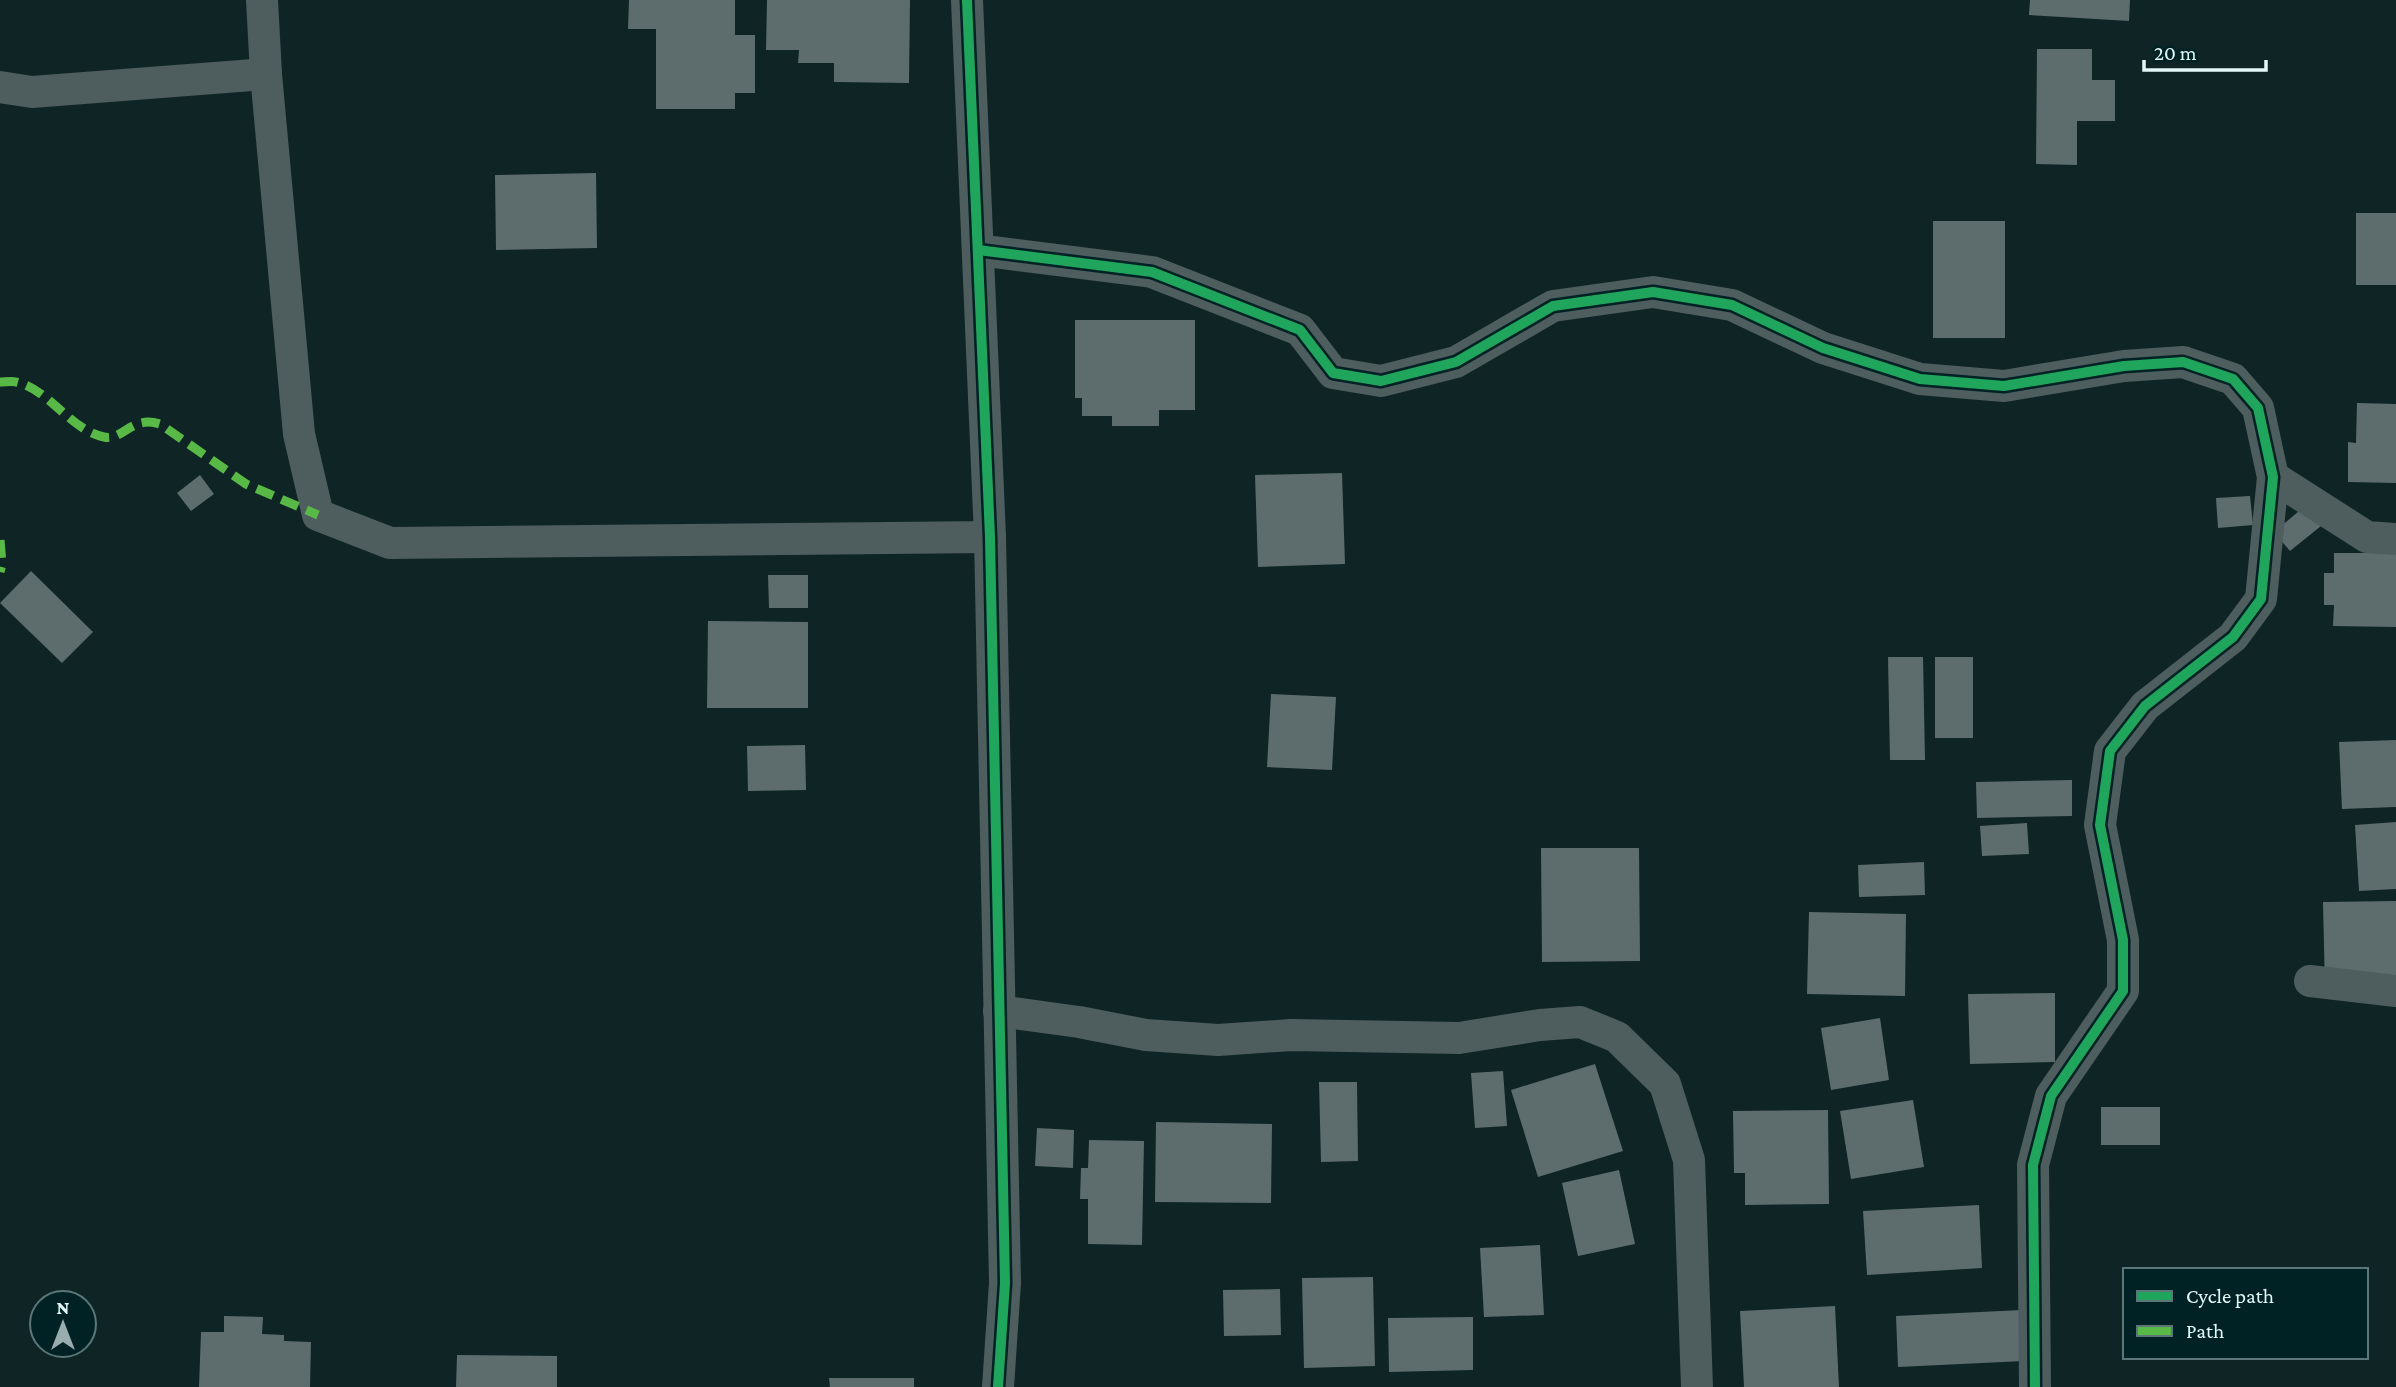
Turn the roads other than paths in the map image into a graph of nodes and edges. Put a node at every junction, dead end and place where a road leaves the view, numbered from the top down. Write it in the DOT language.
graph roads {
  1 [pos="262,0"];
  2 [pos="967,0"];
  3 [pos="266,74"];
  4 [pos="0,87"];
  5 [pos="978,250"];
  6 [pos="2273,477"];
  7 [pos="990,537"];
  8 [pos="2396,539"];
  9 [pos="2310,981"];
  10 [pos="2396,991"];
  11 [pos="999,1011"];
  12 [pos="998,1387"];
  13 [pos="1697,1387"];
  14 [pos="2035,1387"];
  1 -- 3 [label="street"];
  2 -- 5 [label="street"];
  3 -- 4 [label="street"];
  3 -- 7 [label="street"];
  5 -- 6 [label="street"];
  5 -- 7 [label="street"];
  6 -- 8 [label="street"];
  6 -- 14 [label="street"];
  7 -- 11 [label="street"];
  9 -- 10 [label="street"];
  11 -- 12 [label="street"];
  11 -- 13 [label="street"];
}
